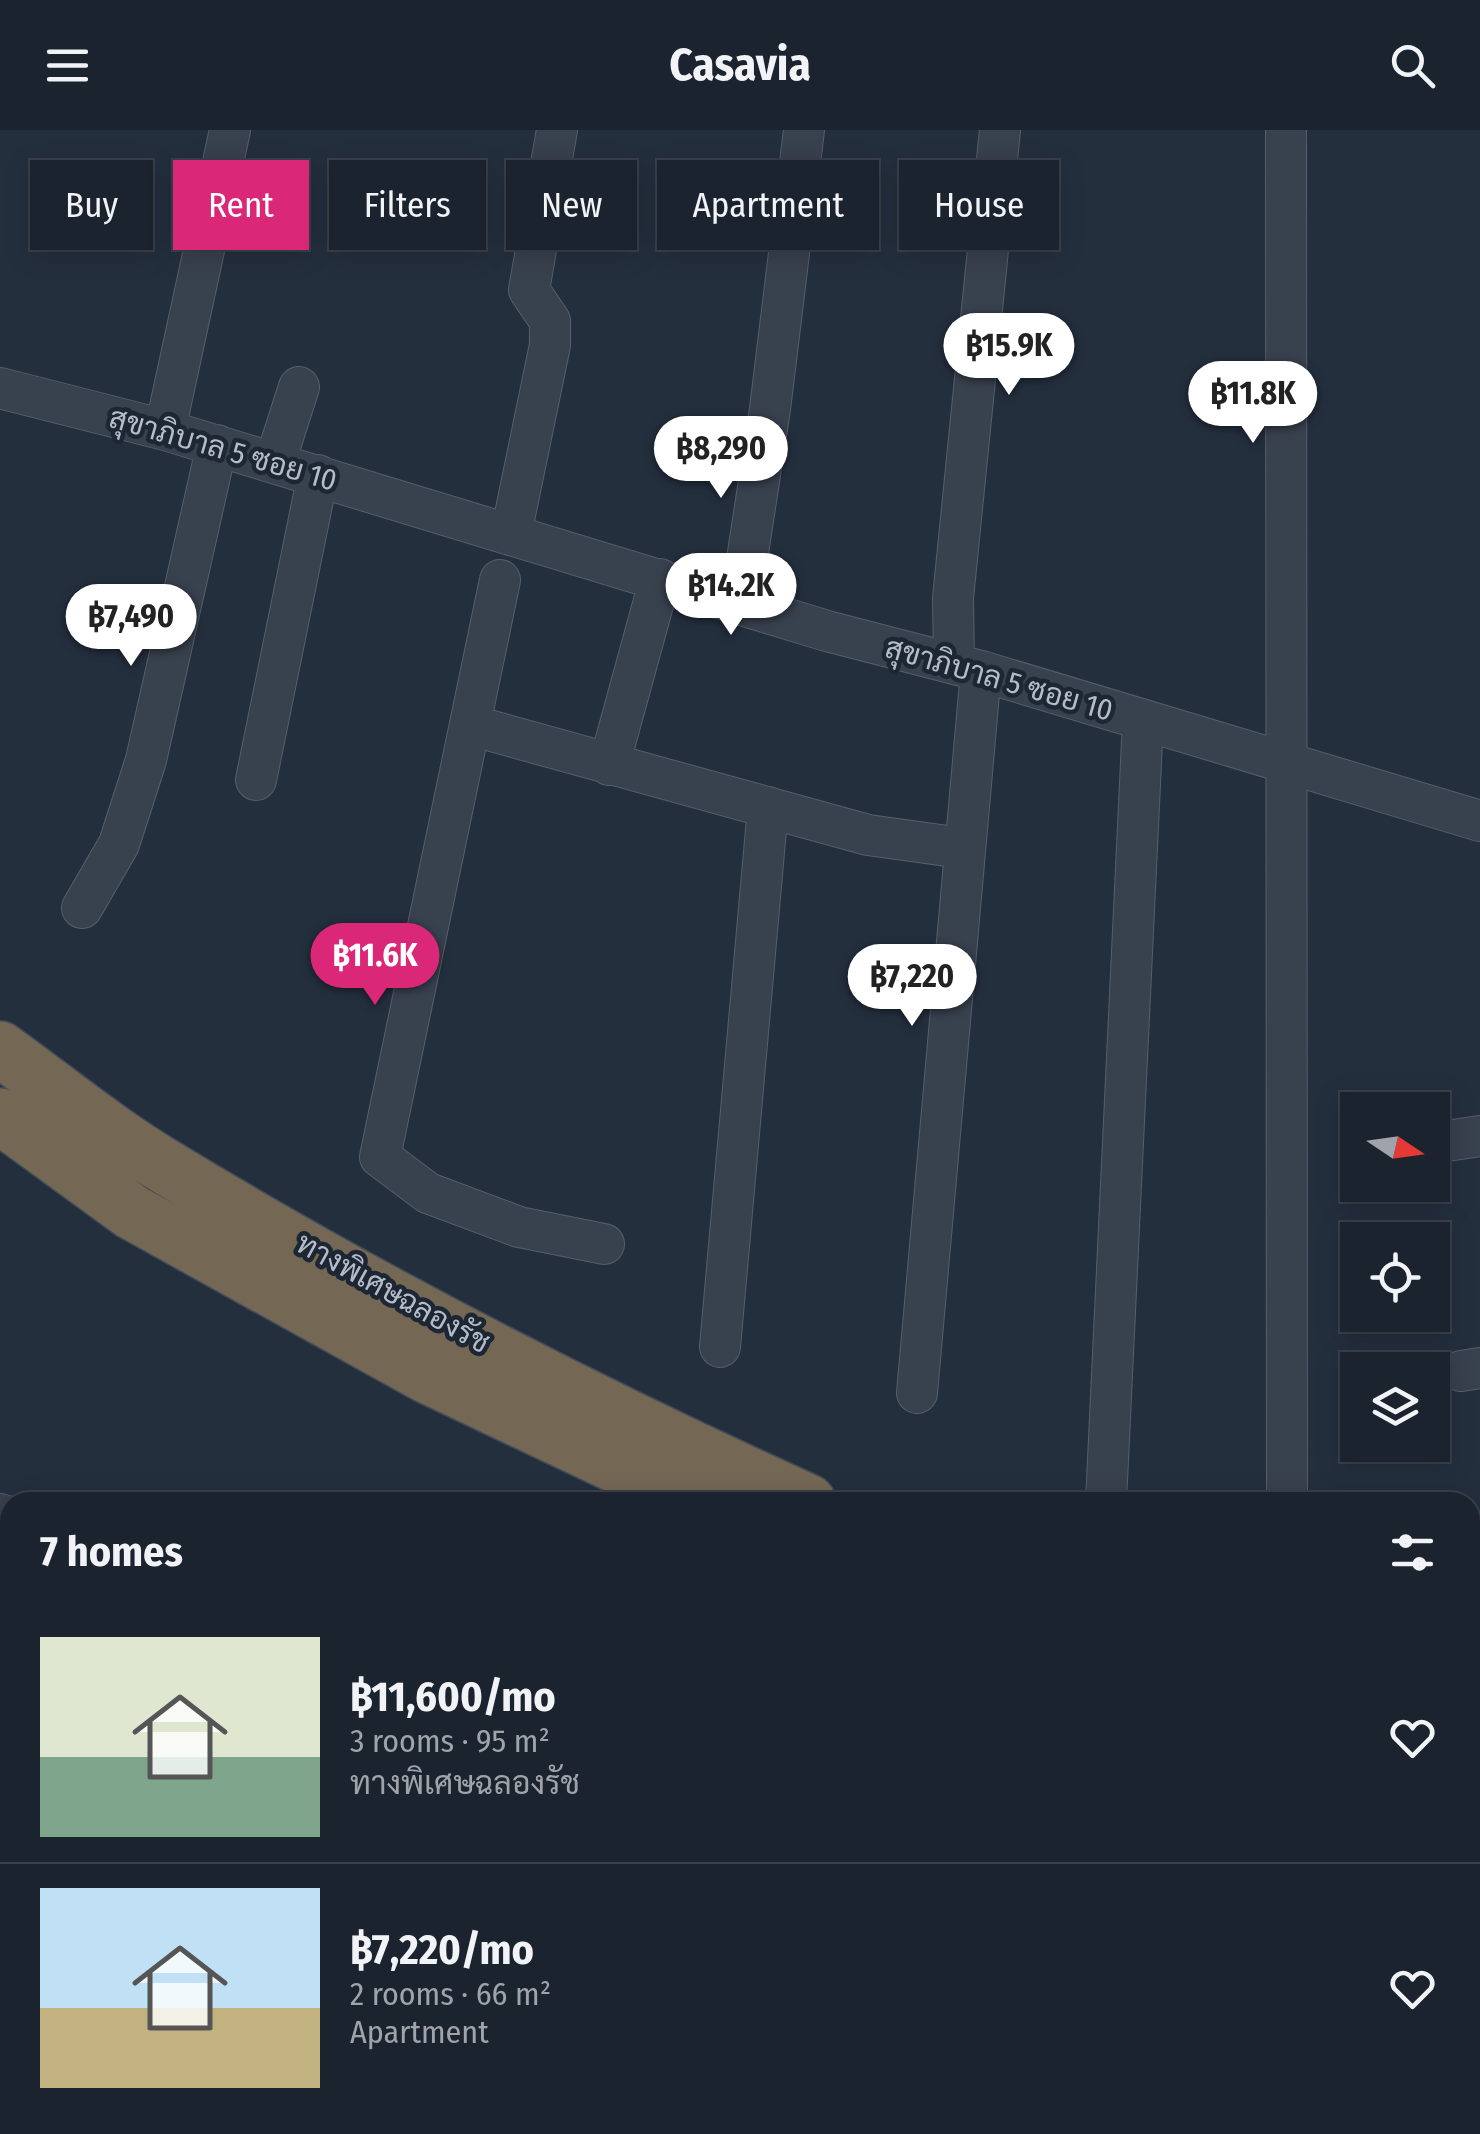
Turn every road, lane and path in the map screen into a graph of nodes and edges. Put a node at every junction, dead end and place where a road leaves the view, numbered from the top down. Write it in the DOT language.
graph roads {
  1 [pos="230,130"];
  2 [pos="557,130"];
  3 [pos="804,130"];
  4 [pos="1000,130"];
  5 [pos="1286,130"];
  6 [pos="300,387"];
  7 [pos="0,388"];
  8 [pos="165,430"];
  9 [pos="217,445"];
  10 [pos="275,462"];
  11 [pos="318,475"];
  12 [pos="511,534"];
  13 [pos="500,580"];
  14 [pos="660,580"];
  15 [pos="740,605"];
  16 [pos="968,667"];
  17 [pos="1143,720"];
  18 [pos="470,725"];
  19 [pos="1285,763"];
  20 [pos="609,764"];
  21 [pos="256,780"];
  22 [pos="768,808"];
  23 [pos="1480,821"];
  24 [pos="962,848"];
  25 [pos="82,908"];
  26 [pos="0,1049"];
  27 [pos="0,1116"];
  28 [pos="604,1244"];
  29 [pos="720,1347"];
  30 [pos="917,1394"];
  31 [pos="673,1492"];
  32 [pos="786,1492"];
  33 [pos="1106,1492"];
  34 [pos="1286,1492"];
  1 -- 8 [label="street"];
  2 -- 12 [label="street"];
  3 -- 15 [label="street"];
  4 -- 16 [label="street"];
  5 -- 19 [label="street"];
  6 -- 10 [label="street"];
  7 -- 8 [label="street, สุขาภิบาล 5 ซอย 10"];
  8 -- 9 [label="street, สุขาภิบาล 5 ซอย 10"];
  9 -- 10 [label="street, สุขาภิบาล 5 ซอย 10"];
  9 -- 25 [label="street"];
  10 -- 11 [label="street, สุขาภิบาล 5 ซอย 10"];
  11 -- 12 [label="street, สุขาภิบาล 5 ซอย 10"];
  11 -- 21 [label="street"];
  12 -- 14 [label="street, สุขาภิบาล 5 ซอย 10"];
  13 -- 18 [label="street"];
  14 -- 15 [label="street, สุขาภิบาล 5 ซอย 10"];
  14 -- 20 [label="street"];
  15 -- 16 [label="street, สุขาภิบาล 5 ซอย 10"];
  16 -- 17 [label="street, สุขาภิบาล 5 ซอย 10"];
  16 -- 24 [label="street"];
  17 -- 19 [label="street, สุขาภิบาล 5 ซอย 10"];
  17 -- 33 [label="street"];
  18 -- 20 [label="street"];
  18 -- 28 [label="street"];
  19 -- 23 [label="street, สุขาภิบาล 5 ซอย 10"];
  19 -- 34 [label="street"];
  20 -- 22 [label="street"];
  22 -- 24 [label="street"];
  22 -- 29 [label="street"];
  24 -- 30 [label="street"];
  26 -- 32 [label="highway, ทางพิเศษฉลองรัช"];
  27 -- 31 [label="highway, ทางพิเศษฉลองรัช"];
}
